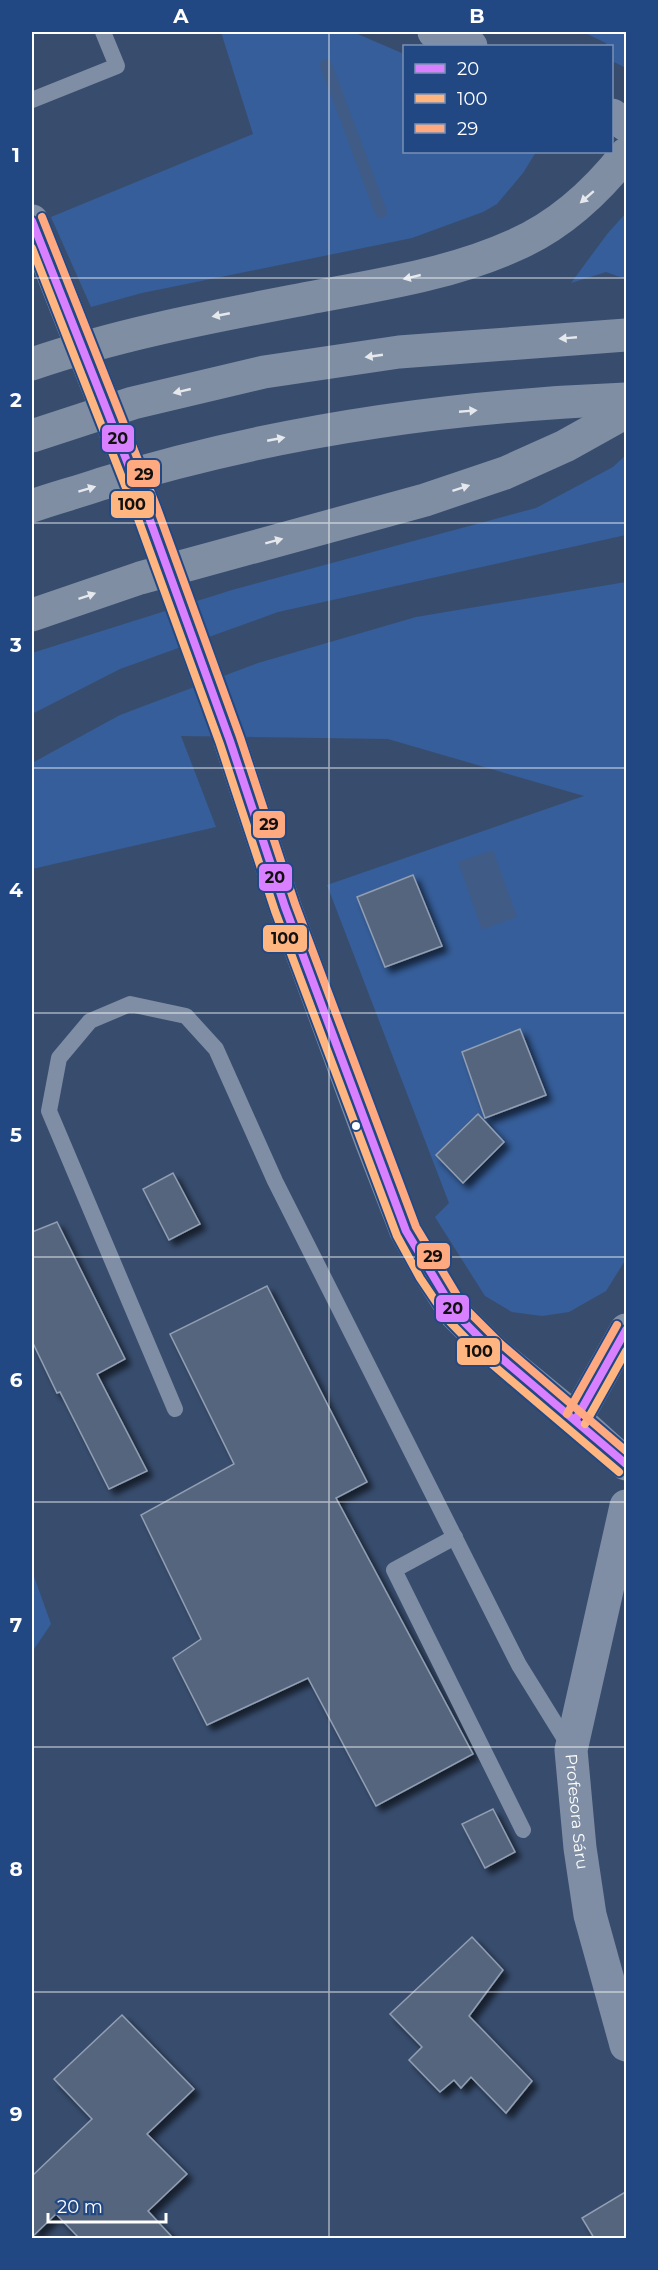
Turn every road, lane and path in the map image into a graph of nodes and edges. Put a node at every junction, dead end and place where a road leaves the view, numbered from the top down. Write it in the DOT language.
graph roads {
  1 [pos="103,32"];
  2 [pos="434,32"];
  3 [pos="468,45"];
  4 [pos="32,100"];
  5 [pos="613,116"];
  6 [pos="627,125"];
  7 [pos="627,154"];
  8 [pos="32,221"];
  9 [pos="627,335"];
  10 [pos="32,363"];
  11 [pos="624,410"];
  12 [pos="32,436"];
  13 [pos="32,507"];
  14 [pos="147,512"];
  15 [pos="32,615"];
  16 [pos="230,741"];
  17 [pos="627,1330"];
  18 [pos="175,1409"];
  19 [pos="576,1419"];
  20 [pos="627,1464"];
  21 [pos="627,1506"];
  22 [pos="455,1538"];
  23 [pos="571,1749"];
  24 [pos="523,1830"];
  25 [pos="627,2045"];
  1 -- 4 [label="lane"];
  2 -- 3 [label="street"];
  5 -- 6 [label="street"];
  7 -- 10 [label="highway, one-way, bridge"];
  8 -- 14 [label="street"];
  9 -- 12 [label="highway, one-way, bridge"];
  13 -- 11 [label="highway, one-way, bridge"];
  15 -- 11 [label="highway, one-way"];
  16 -- 19 [label="street"];
  17 -- 19 [label="street"];
  18 -- 22 [label="lane"];
  19 -- 20 [label="street"];
  21 -- 23 [label="street, Profesora Sáru"];
  22 -- 23 [label="lane"];
  22 -- 24 [label="lane"];
  23 -- 25 [label="street, Profesora Sáru"];
}
